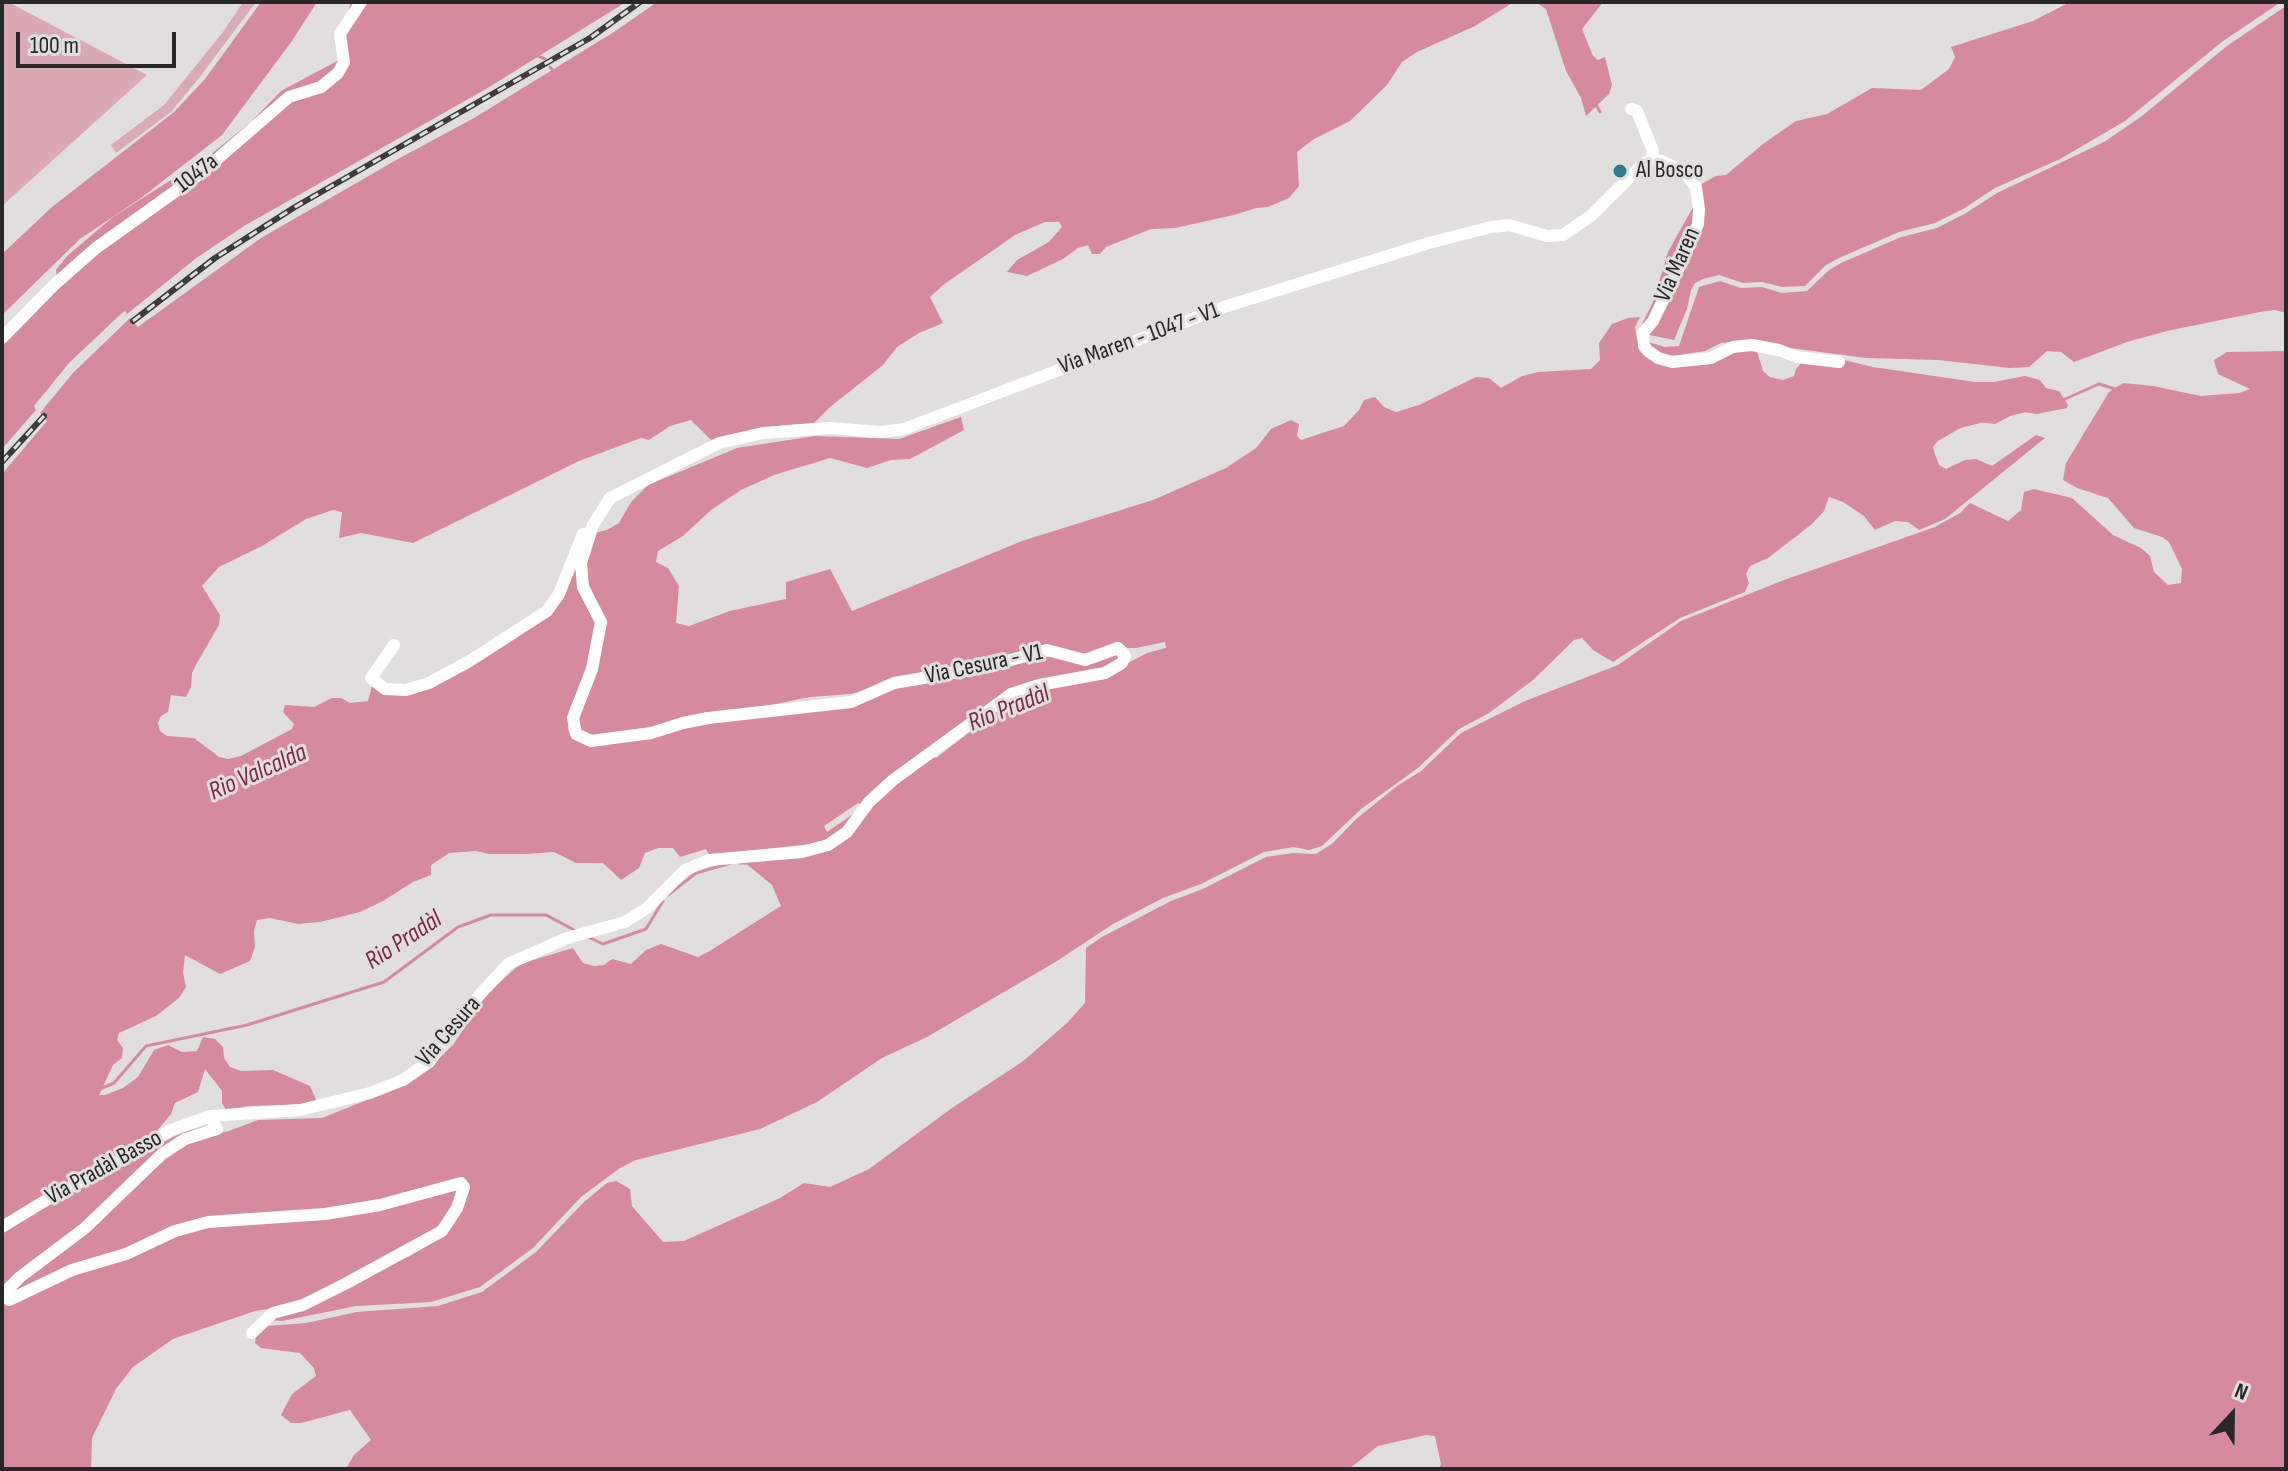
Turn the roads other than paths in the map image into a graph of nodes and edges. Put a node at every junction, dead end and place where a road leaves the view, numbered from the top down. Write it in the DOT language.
graph roads {
  1 [pos="361,2"];
  2 [pos="1631,109"];
  3 [pos="1651,160"];
  4 [pos="2,338"];
  5 [pos="1839,362"];
  6 [pos="590,534"];
  7 [pos="394,645"];
  8 [pos="586,933"];
  9 [pos="210,1116"];
  10 [pos="2,1227"];
  11 [pos="252,1333"];
  1 -- 4 [label="street, 1047a"];
  2 -- 3 [label="street"];
  3 -- 5 [label="street, Via Maren"];
  3 -- 6 [label="street, Via Maren - 1047 - V1"];
  6 -- 7 [label="street"];
  6 -- 8 [label="street, Via Cesura - V1"];
  8 -- 9 [label="street, Via Cesura"];
  9 -- 10 [label="street, Via Pradàl Basso"];
  9 -- 11 [label="street"];
}
